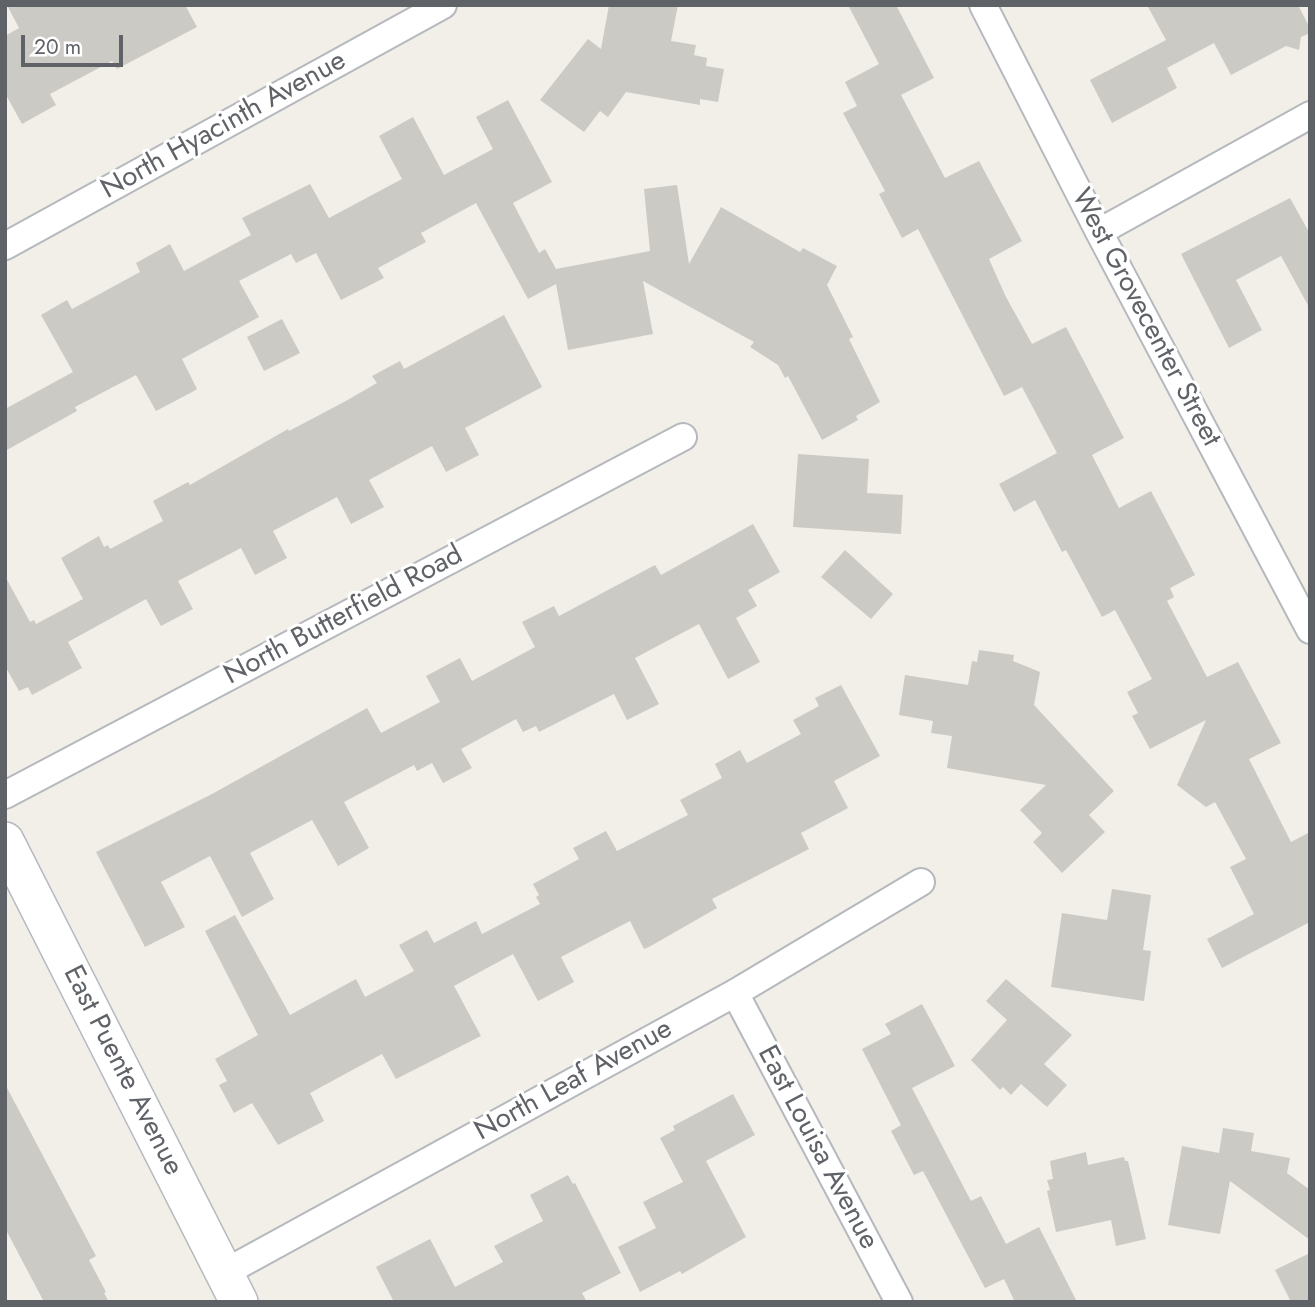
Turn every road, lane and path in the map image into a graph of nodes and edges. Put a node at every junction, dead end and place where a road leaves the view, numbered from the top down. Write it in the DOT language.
graph roads {
  1 [pos="443,5"];
  2 [pos="983,5"];
  3 [pos="1310,116"];
  4 [pos="1098,232"];
  5 [pos="5,246"];
  6 [pos="683,437"];
  7 [pos="1310,630"];
  8 [pos="5,794"];
  9 [pos="5,841"];
  10 [pos="921,882"];
  11 [pos="735,993"];
  12 [pos="231,1287"];
  13 [pos="900,1302"];
  1 -- 5 [label="street, North Hyacinth Avenue"];
  2 -- 4 [label="street, West Grovecenter Street"];
  3 -- 4 [label="street"];
  4 -- 7 [label="street, West Grovecenter Street"];
  6 -- 8 [label="street, North Butterfield Road"];
  9 -- 12 [label="main road, East Puente Avenue"];
  10 -- 11 [label="street, North Leaf Avenue"];
  11 -- 12 [label="street, North Leaf Avenue"];
  11 -- 13 [label="street, East Louisa Avenue"];
}
